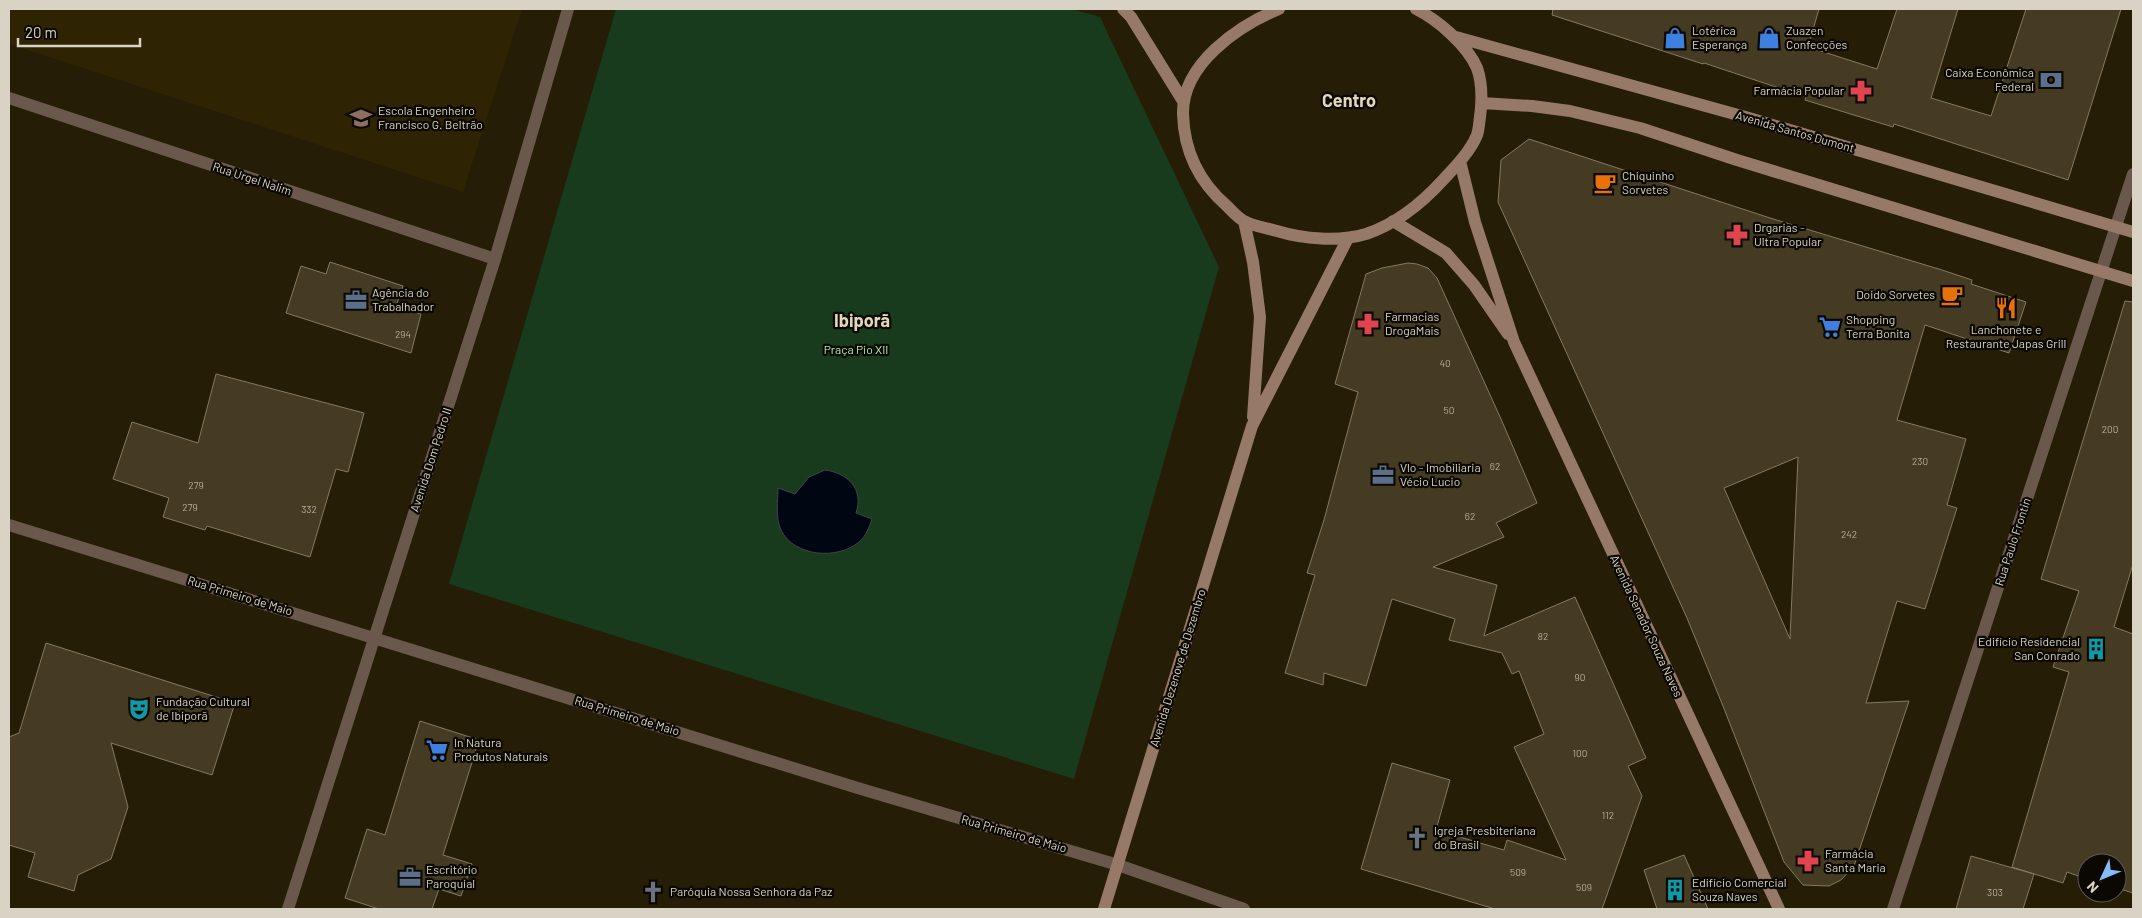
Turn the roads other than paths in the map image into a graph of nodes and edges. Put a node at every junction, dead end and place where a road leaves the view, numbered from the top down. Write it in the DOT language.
graph roads {
  1 [pos="568,9"];
  2 [pos="1111,9"];
  3 [pos="1279,9"];
  4 [pos="1416,9"];
  5 [pos="1127,13"];
  6 [pos="1456,37"];
  7 [pos="9,98"];
  8 [pos="1183,101"];
  9 [pos="1482,103"];
  10 [pos="1460,161"];
  11 [pos="2133,174"];
  12 [pos="1244,221"];
  13 [pos="1394,221"];
  14 [pos="2116,227"];
  15 [pos="2133,232"];
  16 [pos="1348,238"];
  17 [pos="495,259"];
  18 [pos="2102,271"];
  19 [pos="2133,281"];
  20 [pos="1514,342"];
  21 [pos="1252,426"];
  22 [pos="9,525"];
  23 [pos="374,638"];
  24 [pos="1118,865"];
  25 [pos="288,909"];
  26 [pos="1104,909"];
  27 [pos="1244,909"];
  28 [pos="1779,909"];
  29 [pos="1893,909"];
  1 -- 17 [label="street, Avenida Dom Pedro II"];
  2 -- 5 [label="main road"];
  3 -- 8 [label="main road"];
  4 -- 6 [label="main road"];
  5 -- 8 [label="main road"];
  6 -- 9 [label="main road"];
  6 -- 14 [label="main road, Avenida Santos Dumont"];
  7 -- 17 [label="street, Rua Urgel Nalim"];
  8 -- 12 [label="main road"];
  9 -- 10 [label="main road"];
  9 -- 18 [label="main road"];
  10 -- 13 [label="main road"];
  10 -- 20 [label="main road"];
  11 -- 14 [label="street, Rua Paulo Frontin"];
  12 -- 16 [label="main road"];
  12 -- 21 [label="main road, Avenida Dezenove de Dezembro"];
  13 -- 16 [label="main road"];
  13 -- 20 [label="main road"];
  14 -- 15 [label="main road, Avenida Santos Dumont"];
  14 -- 18 [label="street, Rua Paulo Frontin"];
  16 -- 21 [label="main road, Avenida Dezenove de Dezembro"];
  17 -- 23 [label="street, Avenida Dom Pedro II"];
  18 -- 19 [label="main road"];
  18 -- 29 [label="street, Rua Paulo Frontin"];
  20 -- 28 [label="main road, Avenida Senador Souza Naves"];
  21 -- 24 [label="main road, Avenida Dezenove de Dezembro"];
  22 -- 23 [label="street, Rua Primeiro de Maio"];
  23 -- 24 [label="street, Rua Primeiro de Maio"];
  23 -- 25 [label="street, Avenida Dom Pedro II"];
  24 -- 26 [label="main road, Avenida Dezenove de Dezembro"];
  24 -- 27 [label="street, Rua Primeiro de Maio"];
}
